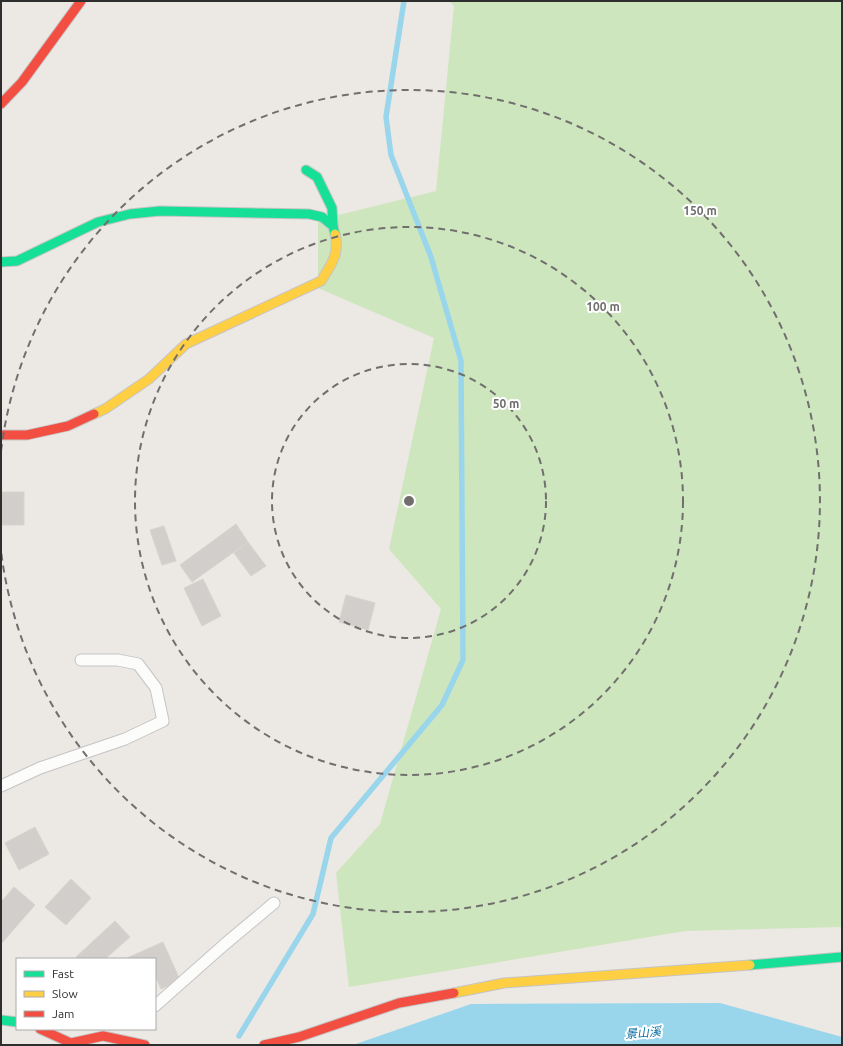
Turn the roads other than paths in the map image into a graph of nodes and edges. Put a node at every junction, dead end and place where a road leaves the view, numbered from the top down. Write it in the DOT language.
graph roads {
  1 [pos="81,1"];
  2 [pos="1,104"];
  3 [pos="306,170"];
  4 [pos="333,226"];
  5 [pos="1,262"];
  6 [pos="1,435"];
  7 [pos="81,660"];
  8 [pos="1,786"];
  9 [pos="274,903"];
  10 [pos="842,956"];
  11 [pos="156,1005"];
  12 [pos="1,1020"];
  13 [pos="16,1022"];
  14 [pos="42,1030"];
  15 [pos="128,1030"];
  16 [pos="118,1039"];
  17 [pos="71,1044"];
  18 [pos="145,1045"];
  19 [pos="264,1045"];
  1 -- 2 [label="street"];
  3 -- 4 [label="street"];
  4 -- 5 [label="street"];
  4 -- 6 [label="street"];
  7 -- 8 [label="lane"];
  9 -- 11 [label="lane"];
  10 -- 19 [label="street"];
  12 -- 13 [label="street"];
  14 -- 17 [label="street"];
  15 -- 16 [label="lane"];
  16 -- 17 [label="street"];
  16 -- 18 [label="street"];
}
